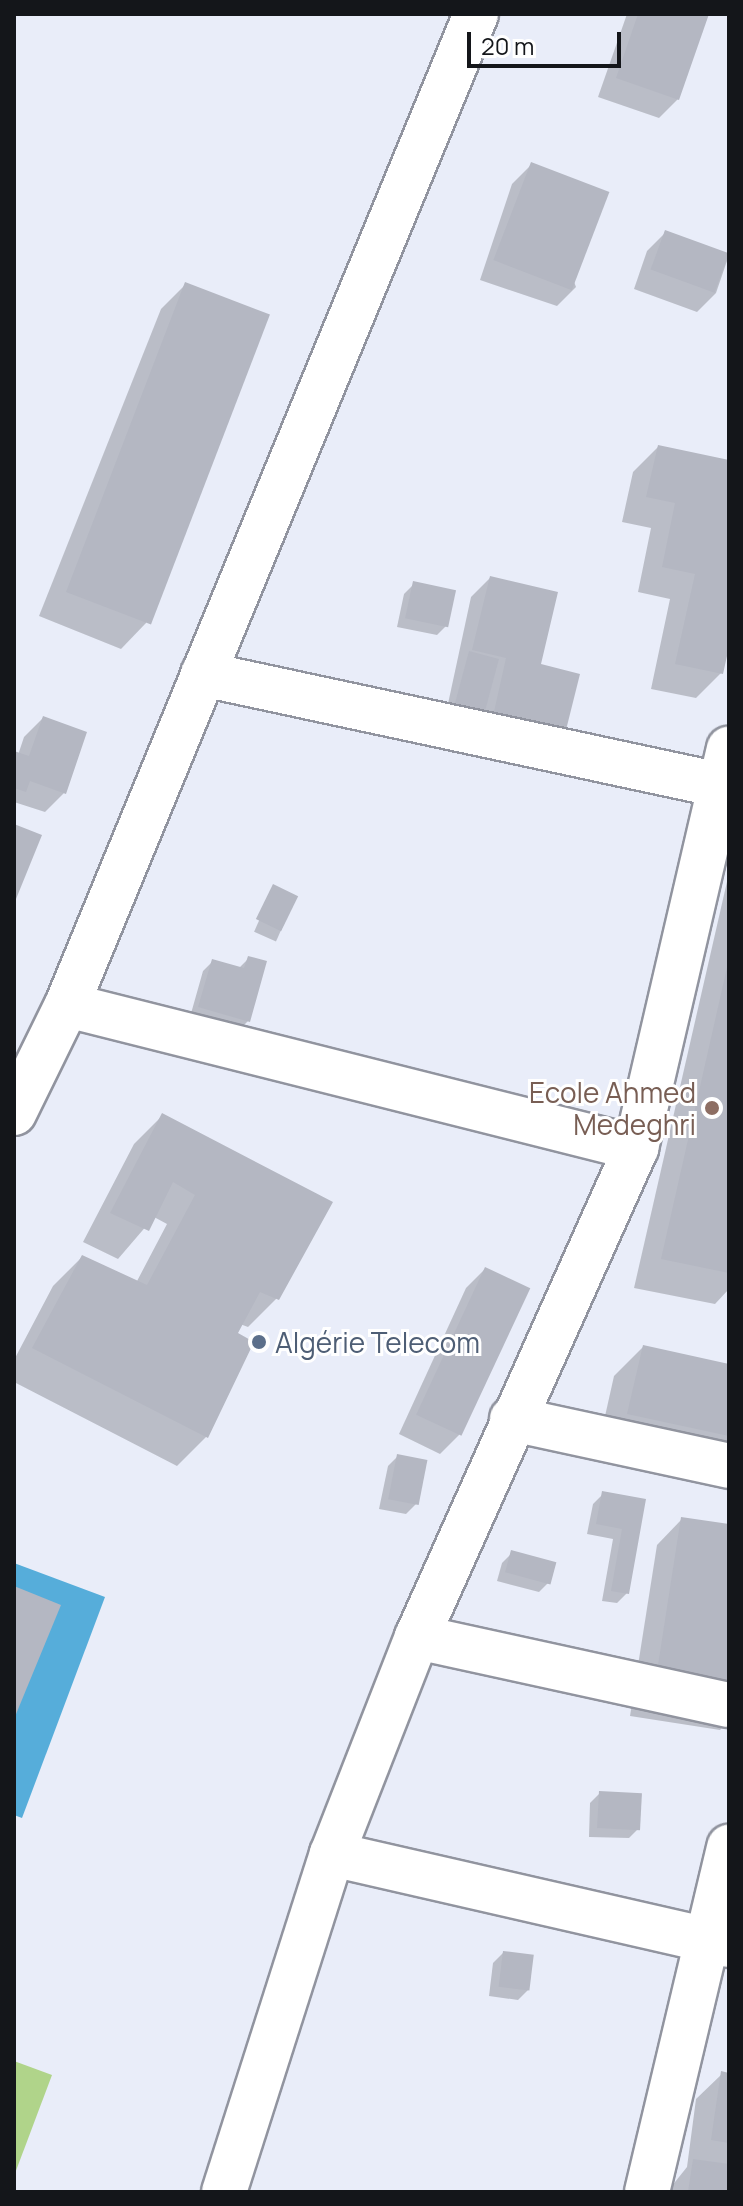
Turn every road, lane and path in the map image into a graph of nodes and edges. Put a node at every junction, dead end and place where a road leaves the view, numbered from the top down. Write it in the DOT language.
graph roads {
  1 [pos="476,14"];
  2 [pos="203,674"];
  3 [pos="726,774"];
  4 [pos="67,1005"];
  5 [pos="14,1113"];
  6 [pos="636,1148"];
  7 [pos="512,1419"];
  8 [pos="729,1466"];
  9 [pos="417,1637"];
  10 [pos="729,1705"];
  11 [pos="729,1847"];
  12 [pos="332,1854"];
  13 [pos="718,1942"];
  14 [pos="224,2192"];
  15 [pos="647,2192"];
  1 -- 2 [label="street"];
  2 -- 3 [label="street"];
  2 -- 4 [label="street"];
  3 -- 6 [label="street"];
  4 -- 5 [label="street"];
  4 -- 6 [label="street"];
  6 -- 7 [label="street"];
  7 -- 8 [label="street"];
  7 -- 9 [label="street"];
  9 -- 10 [label="street"];
  9 -- 12 [label="street"];
  11 -- 13 [label="street"];
  12 -- 13 [label="street"];
  12 -- 14 [label="street"];
  13 -- 15 [label="street"];
}
